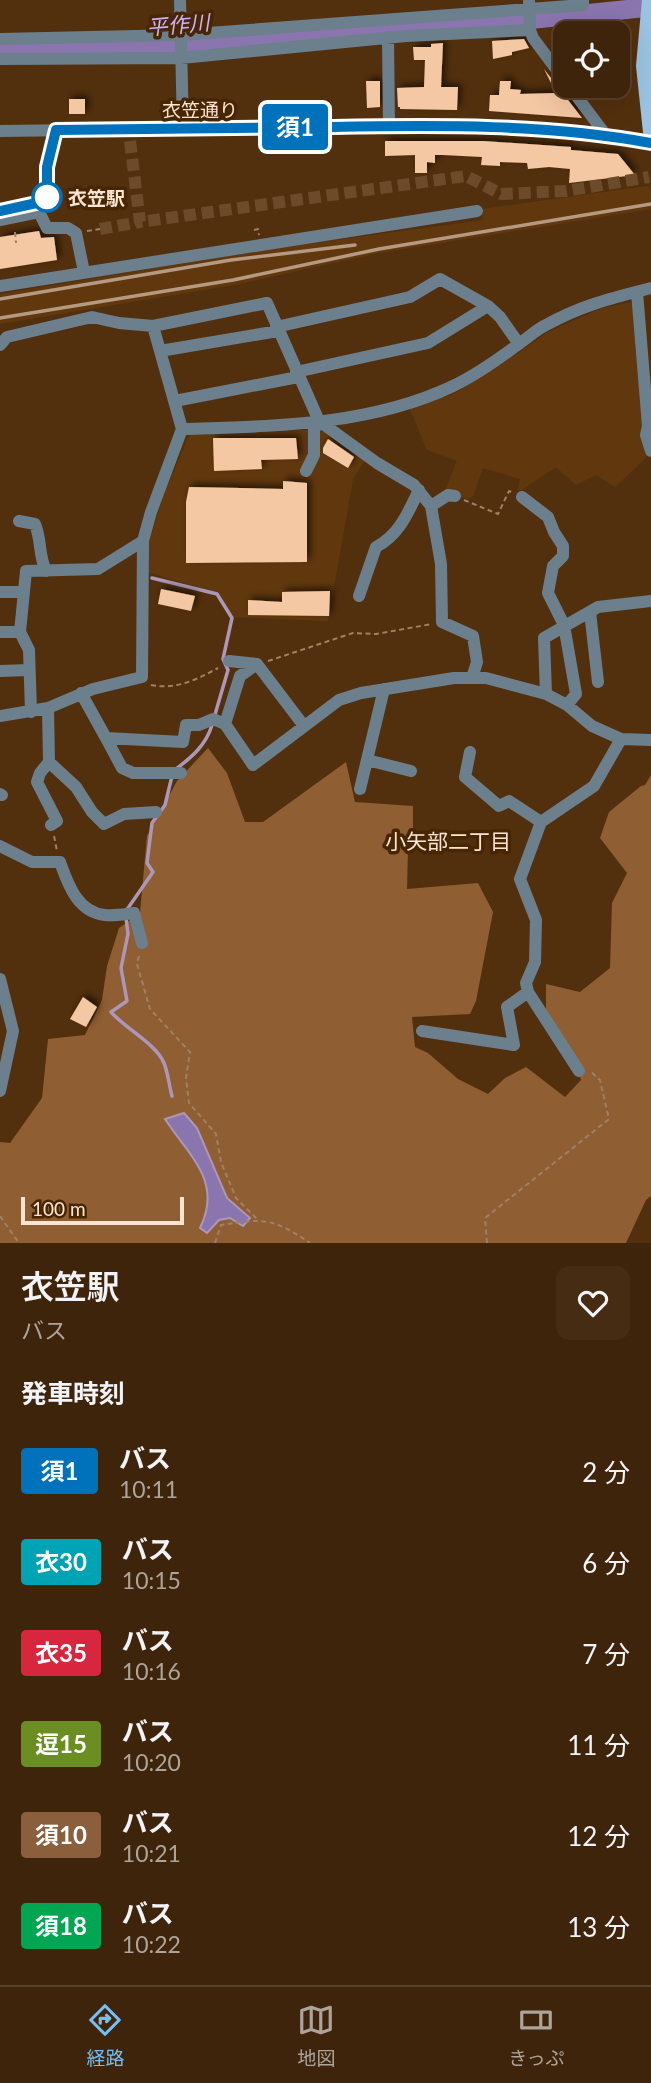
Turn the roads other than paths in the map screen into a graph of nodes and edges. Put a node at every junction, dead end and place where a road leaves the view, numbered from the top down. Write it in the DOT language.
graph roads {
  1 [pos="180,0"];
  2 [pos="583,0"];
  3 [pos="650,0"];
  4 [pos="529,6"];
  5 [pos="648,25"];
  6 [pos="530,30"];
  7 [pos="181,35"];
  8 [pos="388,37"];
  9 [pos="0,39"];
  10 [pos="181,57"];
  11 [pos="0,59"];
  12 [pos="553,65"];
  13 [pos="578,98"];
  14 [pos="389,126"];
  15 [pos="183,128"];
  16 [pos="56,130"];
  17 [pos="0,131"];
  18 [pos="651,132"];
  19 [pos="605,134"];
  20 [pos="651,143"];
  21 [pos="40,207"];
  22 [pos="0,211"];
  23 [pos="477,212"];
  24 [pos="0,220"];
  25 [pos="84,272"];
  26 [pos="0,286"];
  27 [pos="651,288"];
  28 [pos="637,292"];
  29 [pos="488,306"];
  30 [pos="153,326"];
  31 [pos="277,329"];
  32 [pos="519,344"];
  33 [pos="0,345"];
  34 [pos="160,351"];
  35 [pos="297,375"];
  36 [pos="175,401"];
  37 [pos="648,401"];
  38 [pos="319,421"];
  39 [pos="182,429"];
  40 [pos="651,451"];
  41 [pos="306,471"];
  42 [pos="419,490"];
  43 [pos="455,496"];
  44 [pos="522,497"];
  45 [pos="431,506"];
  46 [pos="19,521"];
  47 [pos="143,541"];
  48 [pos="46,571"];
  49 [pos="0,592"];
  50 [pos="22,592"];
  51 [pos="359,596"];
  52 [pos="651,601"];
  53 [pos="590,612"];
  54 [pos="564,625"];
  55 [pos="0,632"];
  56 [pos="20,632"];
  57 [pos="229,661"];
  58 [pos="257,664"];
  59 [pos="29,670"];
  60 [pos="0,671"];
  61 [pos="472,678"];
  62 [pos="598,682"];
  63 [pos="384,689"];
  64 [pos="81,694"];
  65 [pos="545,694"];
  66 [pos="567,705"];
  67 [pos="48,708"];
  68 [pos="31,712"];
  69 [pos="0,716"];
  70 [pos="225,723"];
  71 [pos="304,726"];
  72 [pos="106,738"];
  73 [pos="621,739"];
  74 [pos="651,740"];
  75 [pos="470,752"];
  76 [pos="367,760"];
  77 [pos="48,762"];
  78 [pos="181,772"];
  79 [pos="411,772"];
  80 [pos="360,789"];
  81 [pos="156,812"];
  82 [pos="541,822"];
  83 [pos="51,825"];
  84 [pos="0,845"];
  85 [pos="142,943"];
  86 [pos="0,979"];
  87 [pos="528,992"];
  88 [pos="422,1031"];
  89 [pos="581,1069"];
  90 [pos="0,1091"];
  1 -- 7 [label="street"];
  2 -- 4 [label="street"];
  3 -- 5 [label="main road"];
  4 -- 6 [label="street"];
  4 -- 7 [label="street"];
  5 -- 18 [label="main road"];
  6 -- 8 [label="street"];
  6 -- 12 [label="street"];
  7 -- 9 [label="street"];
  7 -- 10 [label="street"];
  8 -- 10 [label="street"];
  8 -- 14 [label="street"];
  10 -- 11 [label="street"];
  10 -- 15 [label="street"];
  13 -- 19 [label="street"];
  14 -- 15 [label="street, 衣笠通り"];
  14 -- 19 [label="street, 衣笠通り"];
  15 -- 16 [label="street, 衣笠通り"];
  16 -- 17 [label="street, 衣笠通り"];
  16 -- 21 [label="street"];
  19 -- 20 [label="street, 衣笠通り"];
  21 -- 22 [label="street"];
  21 -- 24 [label="street"];
  21 -- 25 [label="street"];
  23 -- 25 [label="street"];
  25 -- 26 [label="street"];
  27 -- 28 [label="street"];
  28 -- 32 [label="street"];
  28 -- 37 [label="street"];
  29 -- 31 [label="street"];
  29 -- 32 [label="street"];
  29 -- 35 [label="street"];
  30 -- 31 [label="street"];
  30 -- 33 [label="street"];
  30 -- 34 [label="street"];
  31 -- 34 [label="street"];
  31 -- 35 [label="street"];
  32 -- 38 [label="street"];
  34 -- 36 [label="street"];
  35 -- 36 [label="street"];
  35 -- 38 [label="street"];
  36 -- 39 [label="street"];
  37 -- 40 [label="street"];
  38 -- 39 [label="street"];
  38 -- 41 [label="street"];
  38 -- 42 [label="street"];
  39 -- 47 [label="street"];
  42 -- 45 [label="street"];
  42 -- 51 [label="street"];
  43 -- 45 [label="street"];
  44 -- 54 [label="street"];
  45 -- 61 [label="street"];
  46 -- 48 [label="street"];
  47 -- 48 [label="street"];
  47 -- 64 [label="street"];
  48 -- 50 [label="street"];
  49 -- 50 [label="street"];
  50 -- 56 [label="street"];
  52 -- 53 [label="street"];
  53 -- 54 [label="street"];
  53 -- 62 [label="street"];
  54 -- 65 [label="street"];
  54 -- 66 [label="street"];
  55 -- 56 [label="street"];
  56 -- 59 [label="street"];
  57 -- 58 [label="street"];
  58 -- 70 [label="street"];
  58 -- 71 [label="street"];
  59 -- 60 [label="street"];
  59 -- 68 [label="street"];
  61 -- 63 [label="street"];
  61 -- 65 [label="street"];
  63 -- 71 [label="street"];
  63 -- 76 [label="street"];
  64 -- 67 [label="street"];
  64 -- 72 [label="street"];
  65 -- 66 [label="street"];
  66 -- 73 [label="street"];
  67 -- 68 [label="street"];
  67 -- 77 [label="street"];
  68 -- 69 [label="street"];
  70 -- 71 [label="street"];
  70 -- 72 [label="street"];
  72 -- 78 [label="street"];
  73 -- 74 [label="street"];
  73 -- 82 [label="street"];
  75 -- 82 [label="street"];
  76 -- 79 [label="street"];
  76 -- 80 [label="street"];
  77 -- 81 [label="street"];
  77 -- 83 [label="street"];
  82 -- 87 [label="street"];
  84 -- 85 [label="street"];
  86 -- 90 [label="street"];
  87 -- 88 [label="street"];
  87 -- 89 [label="street"];
}
